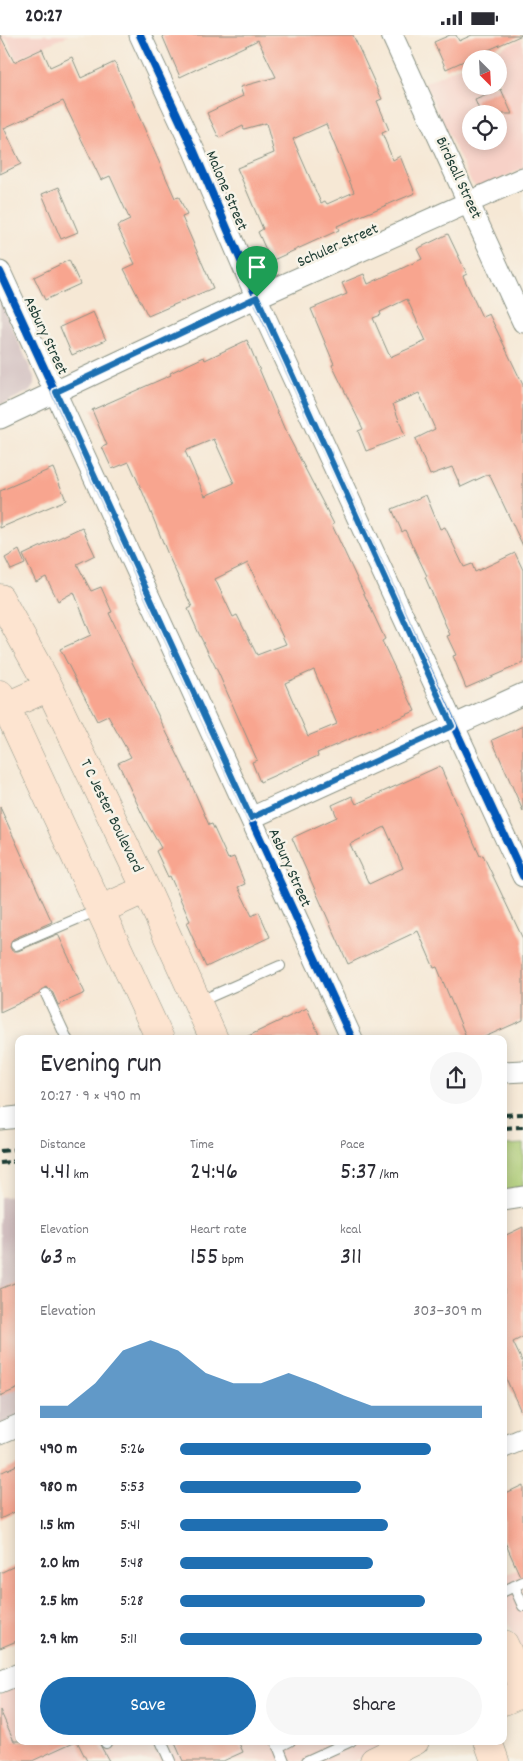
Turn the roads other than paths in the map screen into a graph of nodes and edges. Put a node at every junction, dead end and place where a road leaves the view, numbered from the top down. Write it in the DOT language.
graph roads {
  1 [pos="140,35"];
  2 [pos="392,35"];
  3 [pos="523,177"];
  4 [pos="468,202"];
  5 [pos="0,272"];
  6 [pos="257,297"];
  7 [pos="523,322"];
  8 [pos="56,392"];
  9 [pos="0,418"];
  10 [pos="0,598"];
  11 [pos="49,687"];
  12 [pos="523,694"];
  13 [pos="2,703"];
  14 [pos="452,726"];
  15 [pos="251,818"];
  16 [pos="523,876"];
  17 [pos="146,889"];
  18 [pos="100,910"];
  19 [pos="16,945"];
  20 [pos="280,966"];
  21 [pos="46,993"];
  22 [pos="198,1003"];
  23 [pos="65,1035"];
  24 [pos="158,1035"];
  25 [pos="212,1035"];
  26 [pos="350,1035"];
  27 [pos="523,1071"];
  28 [pos="507,1072"];
  29 [pos="15,1117"];
  30 [pos="0,1119"];
  31 [pos="523,1197"];
  32 [pos="507,1200"];
  33 [pos="15,1427"];
  34 [pos="0,1433"];
  35 [pos="523,1439"];
  36 [pos="507,1446"];
  37 [pos="518,1584"];
  38 [pos="523,1606"];
  39 [pos="507,1650"];
  40 [pos="15,1675"];
  41 [pos="0,1682"];
  42 [pos="523,1685"];
  43 [pos="523,1693"];
  44 [pos="507,1700"];
  45 [pos="163,1745"];
  46 [pos="277,1745"];
  47 [pos="342,1745"];
  48 [pos="403,1745"];
  49 [pos="170,1761"];
  50 [pos="284,1761"];
  51 [pos="307,1761"];
  52 [pos="374,1761"];
  1 -- 6 [label="street, Malone Street"];
  2 -- 4 [label="street, Birdsall Street"];
  3 -- 4 [label="street, Schuler Street"];
  4 -- 6 [label="street, Schuler Street"];
  4 -- 7 [label="street, Birdsall Street"];
  5 -- 8 [label="street, Asbury Street"];
  6 -- 8 [label="street, Schuler Street"];
  6 -- 14 [label="street, Malone Street"];
  8 -- 9 [label="street, Schuler Street"];
  8 -- 15 [label="street, Asbury Street"];
  10 -- 11 [label="main road, T C Jester Boulevard"];
  11 -- 13 [label="main road"];
  11 -- 17 [label="main road, T C Jester Boulevard"];
  12 -- 14 [label="street"];
  13 -- 18 [label="main road"];
  14 -- 15 [label="street"];
  14 -- 16 [label="street, Malone Street"];
  15 -- 26 [label="street, Asbury Street"];
  17 -- 18 [label="main road"];
  17 -- 22 [label="main road, T C Jester Boulevard"];
  18 -- 19 [label="lane"];
  18 -- 24 [label="main road"];
  20 -- 22 [label="lane"];
  21 -- 23 [label="lane"];
  22 -- 25 [label="main road, T C Jester Boulevard"];
  27 -- 28 [label="street"];
  29 -- 30 [label="street"];
  31 -- 32 [label="street"];
  33 -- 34 [label="street"];
  35 -- 36 [label="street"];
  37 -- 38 [label="lane"];
  39 -- 42 [label="main road"];
  40 -- 41 [label="street"];
  43 -- 44 [label="main road"];
  45 -- 49 [label="lane"];
  46 -- 50 [label="lane"];
  47 -- 51 [label="lane"];
  48 -- 52 [label="main road"];
}
